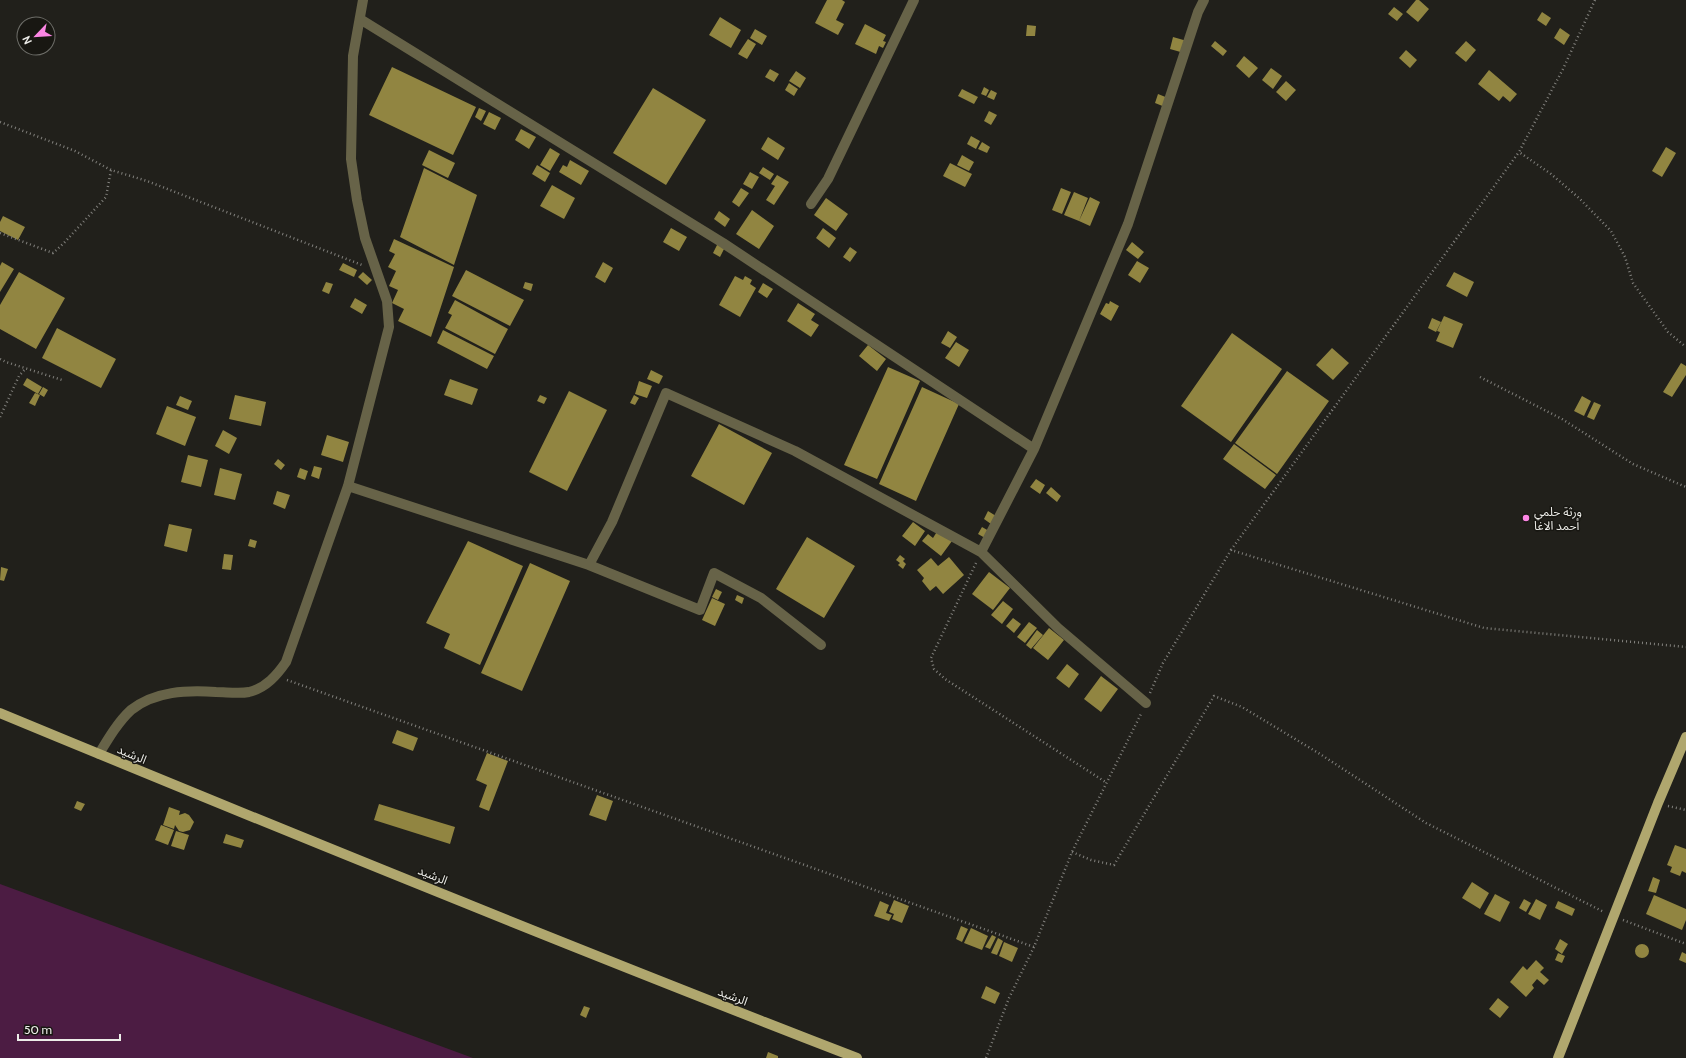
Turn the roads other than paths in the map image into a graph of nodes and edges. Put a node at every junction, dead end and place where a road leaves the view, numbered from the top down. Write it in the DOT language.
graph roads {
  1 [pos="363,0"];
  2 [pos="914,0"];
  3 [pos="1204,0"];
  4 [pos="360,19"];
  5 [pos="811,204"];
  6 [pos="1034,449"];
  7 [pos="348,486"];
  8 [pos="981,552"];
  9 [pos="589,565"];
  10 [pos="821,645"];
  11 [pos="1146,703"];
  12 [pos="0,713"];
  13 [pos="1686,738"];
  14 [pos="99,754"];
  15 [pos="857,1058"];
  16 [pos="1558,1058"];
  1 -- 4 [label="street"];
  2 -- 5 [label="street"];
  3 -- 6 [label="street"];
  4 -- 6 [label="street"];
  4 -- 7 [label="street"];
  6 -- 8 [label="street"];
  7 -- 9 [label="street"];
  7 -- 14 [label="street"];
  8 -- 9 [label="street"];
  8 -- 11 [label="street"];
  9 -- 10 [label="street"];
  12 -- 14 [label="main road, الرشيد"];
  13 -- 16 [label="main road"];
  14 -- 15 [label="main road, الرشيد"];
}
